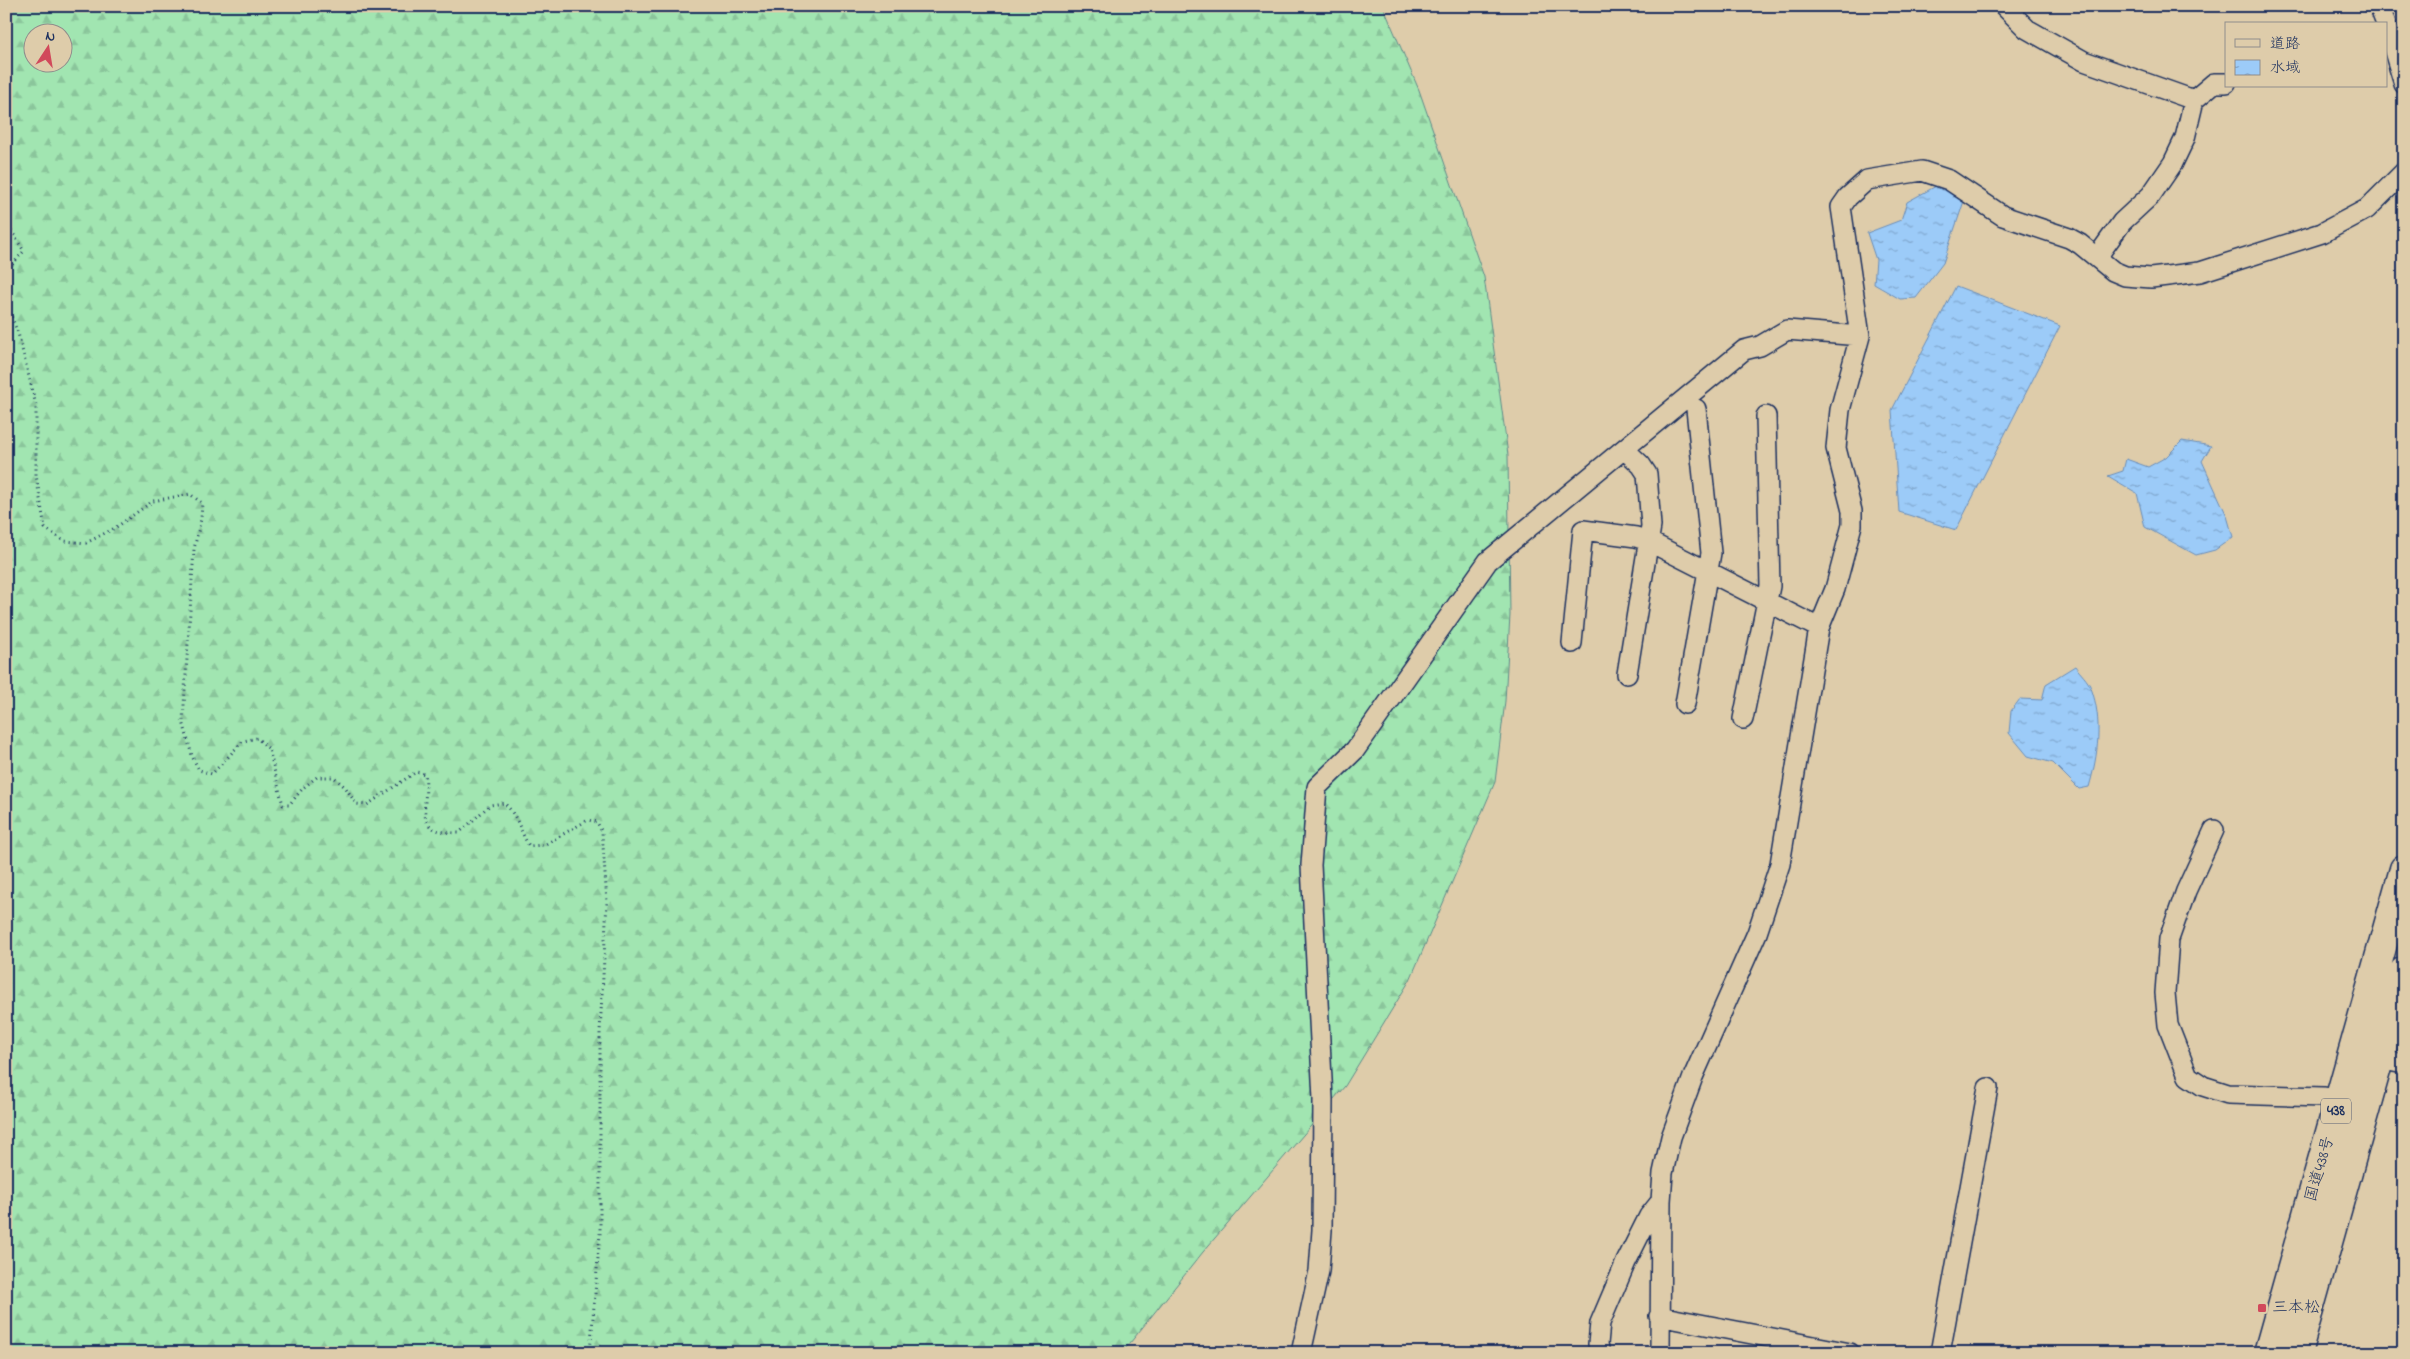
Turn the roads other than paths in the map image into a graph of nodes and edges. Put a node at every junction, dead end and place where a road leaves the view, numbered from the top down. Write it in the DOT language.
graph roads {
  1 [pos="2004,6"];
  2 [pos="2379,6"];
  3 [pos="2385,22"];
  4 [pos="2388,35"];
  5 [pos="2397,82"];
  6 [pos="2225,83"];
  7 [pos="2194,100"];
  8 [pos="2404,172"];
  9 [pos="2097,257"];
  10 [pos="1860,336"];
  11 [pos="1696,410"];
  12 [pos="1766,416"];
  13 [pos="1624,449"];
  14 [pos="1648,541"];
  15 [pos="1708,572"];
  16 [pos="1767,601"];
  17 [pos="1819,628"];
  18 [pos="1572,643"];
  19 [pos="1627,674"];
  20 [pos="1685,704"];
  21 [pos="1743,719"];
  22 [pos="2214,830"];
  23 [pos="2404,870"];
  24 [pos="2404,971"];
  25 [pos="2352,1053"];
  26 [pos="2392,1062"];
  27 [pos="1988,1088"];
  28 [pos="2340,1099"];
  29 [pos="2367,1105"];
  30 [pos="1661,1201"];
  31 [pos="1659,1316"];
  32 [pos="1301,1353"];
  33 [pos="1600,1353"];
  34 [pos="1660,1353"];
  35 [pos="1850,1353"];
  36 [pos="1940,1353"];
  37 [pos="2268,1353"];
  38 [pos="2297,1353"];
  1 -- 7 [label="street"];
  2 -- 3 [label="street"];
  4 -- 5 [label="street"];
  6 -- 7 [label="street"];
  7 -- 9 [label="street"];
  8 -- 9 [label="street"];
  9 -- 10 [label="street"];
  10 -- 13 [label="street"];
  10 -- 17 [label="street"];
  11 -- 15 [label="street"];
  12 -- 16 [label="street"];
  13 -- 14 [label="street"];
  13 -- 32 [label="street"];
  14 -- 15 [label="street"];
  14 -- 18 [label="street"];
  14 -- 19 [label="street"];
  15 -- 16 [label="street"];
  15 -- 20 [label="street"];
  16 -- 17 [label="street"];
  16 -- 21 [label="street"];
  17 -- 30 [label="street"];
  22 -- 28 [label="street"];
  23 -- 25 [label="highway, 国道438号 / 438"];
  24 -- 26 [label="highway, 国道438号 / 438"];
  25 -- 26 [label="street"];
  25 -- 28 [label="highway, 国道438号 / 438"];
  26 -- 29 [label="highway, 国道438号 / 438"];
  27 -- 36 [label="street"];
  28 -- 29 [label="street"];
  28 -- 37 [label="highway, 国道438号 / 438"];
  29 -- 38 [label="highway, 国道438号 / 438"];
  30 -- 31 [label="street"];
  30 -- 33 [label="street"];
  31 -- 34 [label="street"];
  31 -- 35 [label="street"];
}
